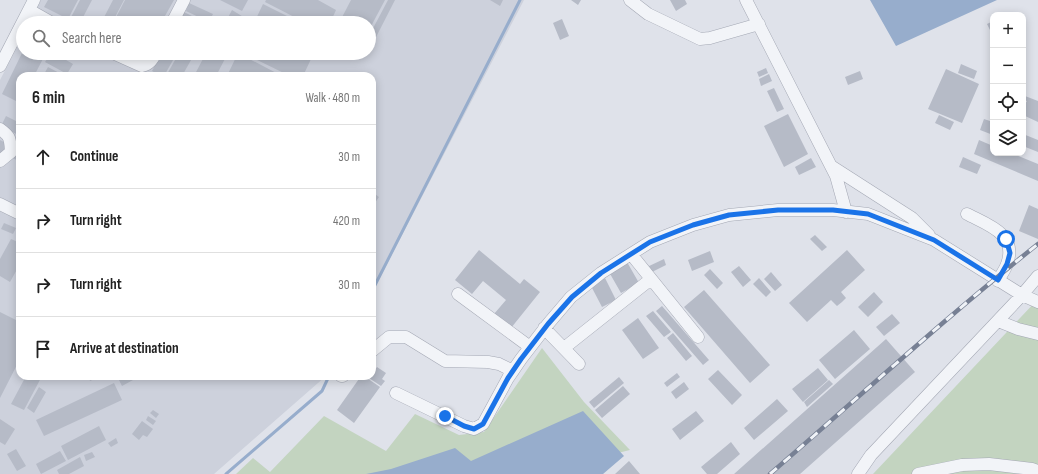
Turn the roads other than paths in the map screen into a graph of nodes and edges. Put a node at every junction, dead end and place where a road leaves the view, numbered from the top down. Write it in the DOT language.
graph roads {
  1 [pos="184,0"];
  2 [pos="630,0"];
  3 [pos="746,0"];
  4 [pos="31,5"];
  5 [pos="25,16"];
  6 [pos="44,16"];
  7 [pos="176,16"];
  8 [pos="759,24"];
  9 [pos="16,35"];
  10 [pos="129,60"];
  11 [pos="152,60"];
  12 [pos="0,66"];
  13 [pos="0,129"];
  14 [pos="0,161"];
  15 [pos="831,166"];
  16 [pos="0,204"];
  17 [pos="16,212"];
  18 [pos="846,212"];
  19 [pos="967,214"];
  20 [pos="934,240"];
  21 [pos="631,254"];
  22 [pos="1038,276"];
  23 [pos="651,279"];
  24 [pos="998,280"];
  25 [pos="458,294"];
  26 [pos="1022,295"];
  27 [pos="1038,302"];
  28 [pos="998,321"];
  29 [pos="544,328"];
  30 [pos="1038,334"];
  31 [pos="698,337"];
  32 [pos="530,347"];
  33 [pos="376,348"];
  34 [pos="564,348"];
  35 [pos="579,364"];
  36 [pos="513,370"];
  37 [pos="396,393"];
  38 [pos="962,470"];
  39 [pos="1038,471"];
  40 [pos="858,474"];
  41 [pos="918,474"];
  1 -- 7 [label="street"];
  2 -- 8 [label="street"];
  3 -- 8 [label="street"];
  4 -- 5 [label="street"];
  4 -- 6 [label="street"];
  8 -- 15 [label="street"];
  9 -- 12 [label="street"];
  10 -- 11 [label="street"];
  13 -- 14 [label="street"];
  15 -- 18 [label="street"];
  15 -- 20 [label="street"];
  16 -- 17 [label="street"];
  18 -- 20 [label="street"];
  18 -- 21 [label="street"];
  19 -- 24 [label="street"];
  20 -- 24 [label="street"];
  21 -- 23 [label="street"];
  21 -- 29 [label="street"];
  22 -- 26 [label="street"];
  23 -- 31 [label="street"];
  23 -- 34 [label="street"];
  24 -- 26 [label="street"];
  25 -- 32 [label="street"];
  26 -- 27 [label="street"];
  26 -- 28 [label="street"];
  28 -- 30 [label="street"];
  28 -- 40 [label="street"];
  29 -- 32 [label="street"];
  29 -- 34 [label="street"];
  32 -- 36 [label="street"];
  33 -- 36 [label="street"];
  34 -- 35 [label="street"];
  36 -- 37 [label="street"];
  38 -- 39 [label="street"];
  38 -- 41 [label="street"];
}
